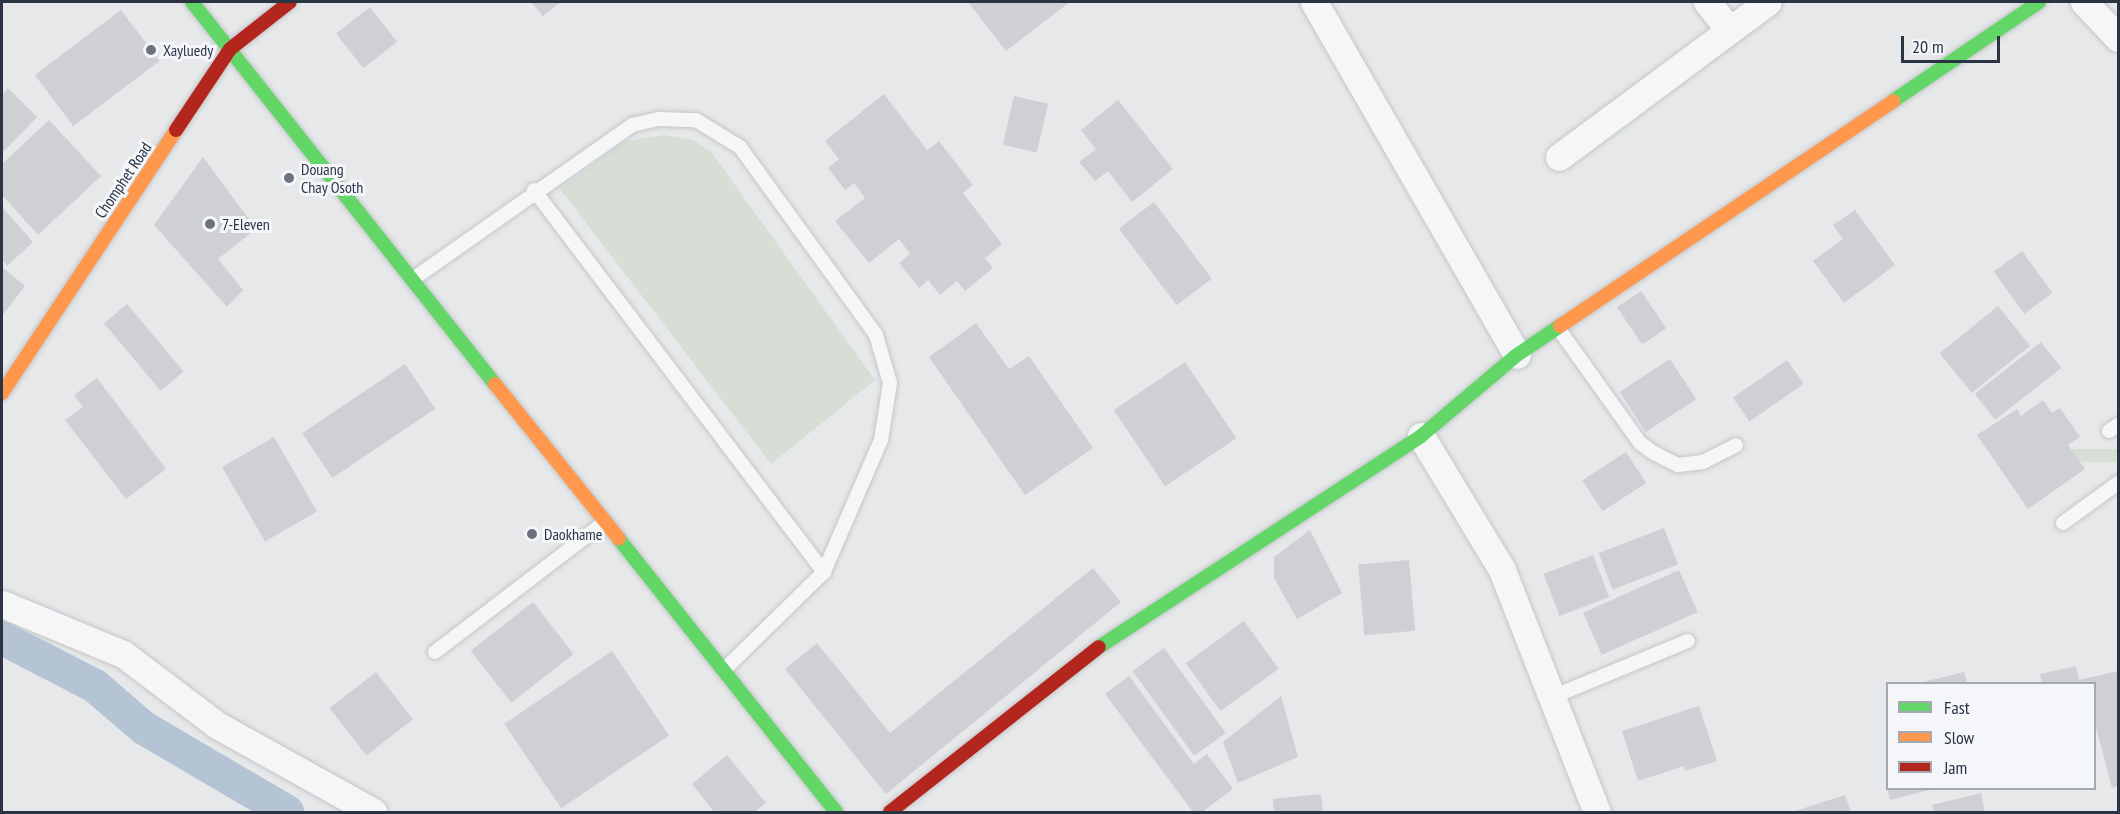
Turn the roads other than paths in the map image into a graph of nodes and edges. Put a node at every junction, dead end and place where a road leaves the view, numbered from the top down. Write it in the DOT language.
graph roads {
  1 [pos="192,2"];
  2 [pos="290,2"];
  3 [pos="1314,2"];
  4 [pos="1707,2"];
  5 [pos="1768,2"];
  6 [pos="2039,2"];
  7 [pos="2084,2"];
  8 [pos="1730,30"];
  9 [pos="2118,38"];
  10 [pos="230,49"];
  11 [pos="1559,157"];
  12 [pos="534,190"];
  13 [pos="413,279"];
  14 [pos="1558,328"];
  15 [pos="1517,356"];
  16 [pos="2,393"];
  17 [pos="1421,436"];
  18 [pos="1736,445"];
  19 [pos="2118,483"];
  20 [pos="604,522"];
  21 [pos="2063,523"];
  22 [pos="824,572"];
  23 [pos="2,604"];
  24 [pos="1688,641"];
  25 [pos="435,652"];
  26 [pos="724,670"];
  27 [pos="1552,697"];
  28 [pos="373,813"];
  29 [pos="836,813"];
  30 [pos="890,813"];
  31 [pos="1597,813"];
  1 -- 10 [label="street"];
  2 -- 10 [label="street, Chomphet Road"];
  3 -- 15 [label="street"];
  4 -- 8 [label="street"];
  5 -- 8 [label="street"];
  6 -- 14 [label="street"];
  7 -- 9 [label="street"];
  8 -- 11 [label="street"];
  10 -- 13 [label="street"];
  10 -- 16 [label="street, Chomphet Road"];
  12 -- 13 [label="lane"];
  12 -- 22 [label="lane"];
  12 -- 22 [label="lane"];
  13 -- 20 [label="street"];
  14 -- 15 [label="street"];
  14 -- 18 [label="lane"];
  15 -- 17 [label="street"];
  17 -- 27 [label="street"];
  17 -- 30 [label="street"];
  19 -- 21 [label="lane"];
  20 -- 25 [label="lane"];
  20 -- 26 [label="street"];
  22 -- 26 [label="lane"];
  23 -- 28 [label="street"];
  24 -- 27 [label="lane"];
  26 -- 29 [label="street"];
  27 -- 31 [label="street"];
}
